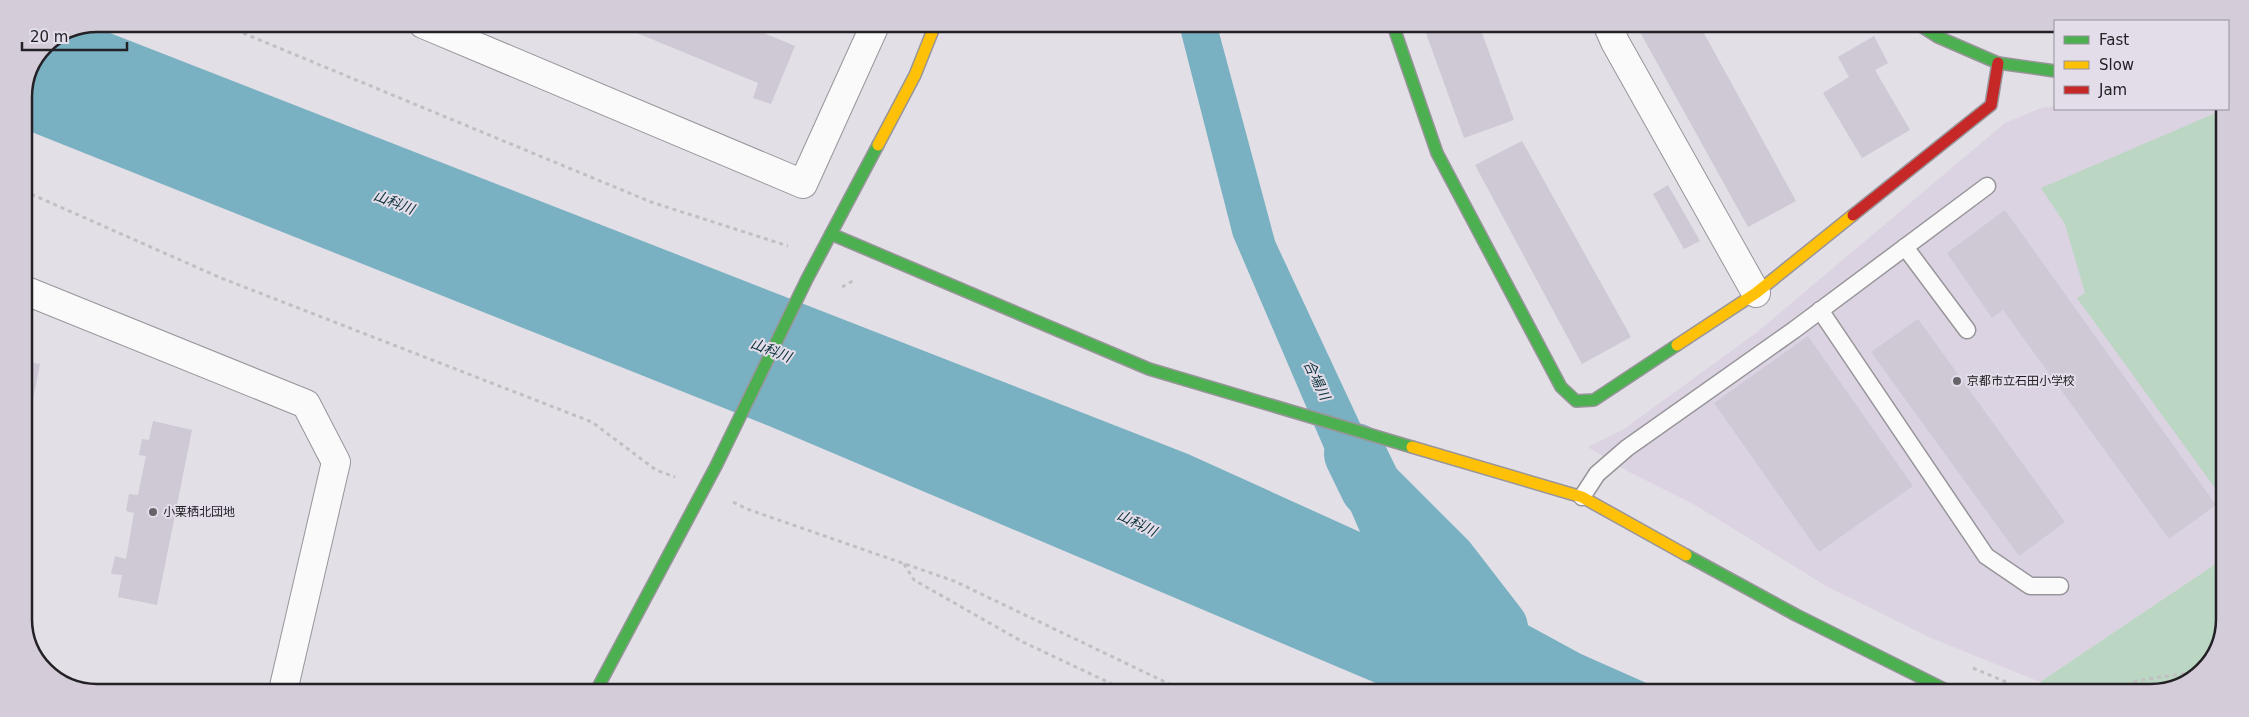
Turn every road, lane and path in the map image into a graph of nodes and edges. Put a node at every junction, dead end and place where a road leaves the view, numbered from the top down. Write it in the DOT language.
graph roads {
  1 [pos="240,32"];
  2 [pos="442,32"];
  3 [pos="872,32"];
  4 [pos="932,32"];
  5 [pos="1395,32"];
  6 [pos="1611,32"];
  7 [pos="1931,32"];
  8 [pos="1998,63"];
  9 [pos="2054,71"];
  10 [pos="1986,186"];
  11 [pos="32,195"];
  12 [pos="831,234"];
  13 [pos="1905,247"];
  14 [pos="819,256"];
  15 [pos="32,293"];
  16 [pos="1756,293"];
  17 [pos="1820,310"];
  18 [pos="1967,330"];
  19 [pos="703,490"];
  20 [pos="1582,496"];
  21 [pos="904,564"];
  22 [pos="2060,586"];
  23 [pos="2188,673"];
  24 [pos="285,684"];
  25 [pos="600,684"];
  26 [pos="1112,684"];
  27 [pos="1169,684"];
  28 [pos="1932,684"];
  29 [pos="2132,684"];
  1 -- 14 [label="path"];
  2 -- 3 [label="street"];
  4 -- 12 [label="street"];
  5 -- 16 [label="street"];
  6 -- 16 [label="street"];
  7 -- 8 [label="street"];
  8 -- 9 [label="street"];
  8 -- 16 [label="street"];
  10 -- 13 [label="lane"];
  11 -- 19 [label="path"];
  12 -- 14 [label="street"];
  12 -- 20 [label="street"];
  13 -- 17 [label="lane"];
  13 -- 18 [label="lane"];
  14 -- 19 [label="street"];
  15 -- 24 [label="street"];
  17 -- 20 [label="lane"];
  17 -- 22 [label="lane"];
  19 -- 21 [label="path"];
  19 -- 25 [label="street"];
  20 -- 28 [label="street"];
  21 -- 26 [label="path"];
  21 -- 27 [label="path"];
  23 -- 29 [label="path"];
}
